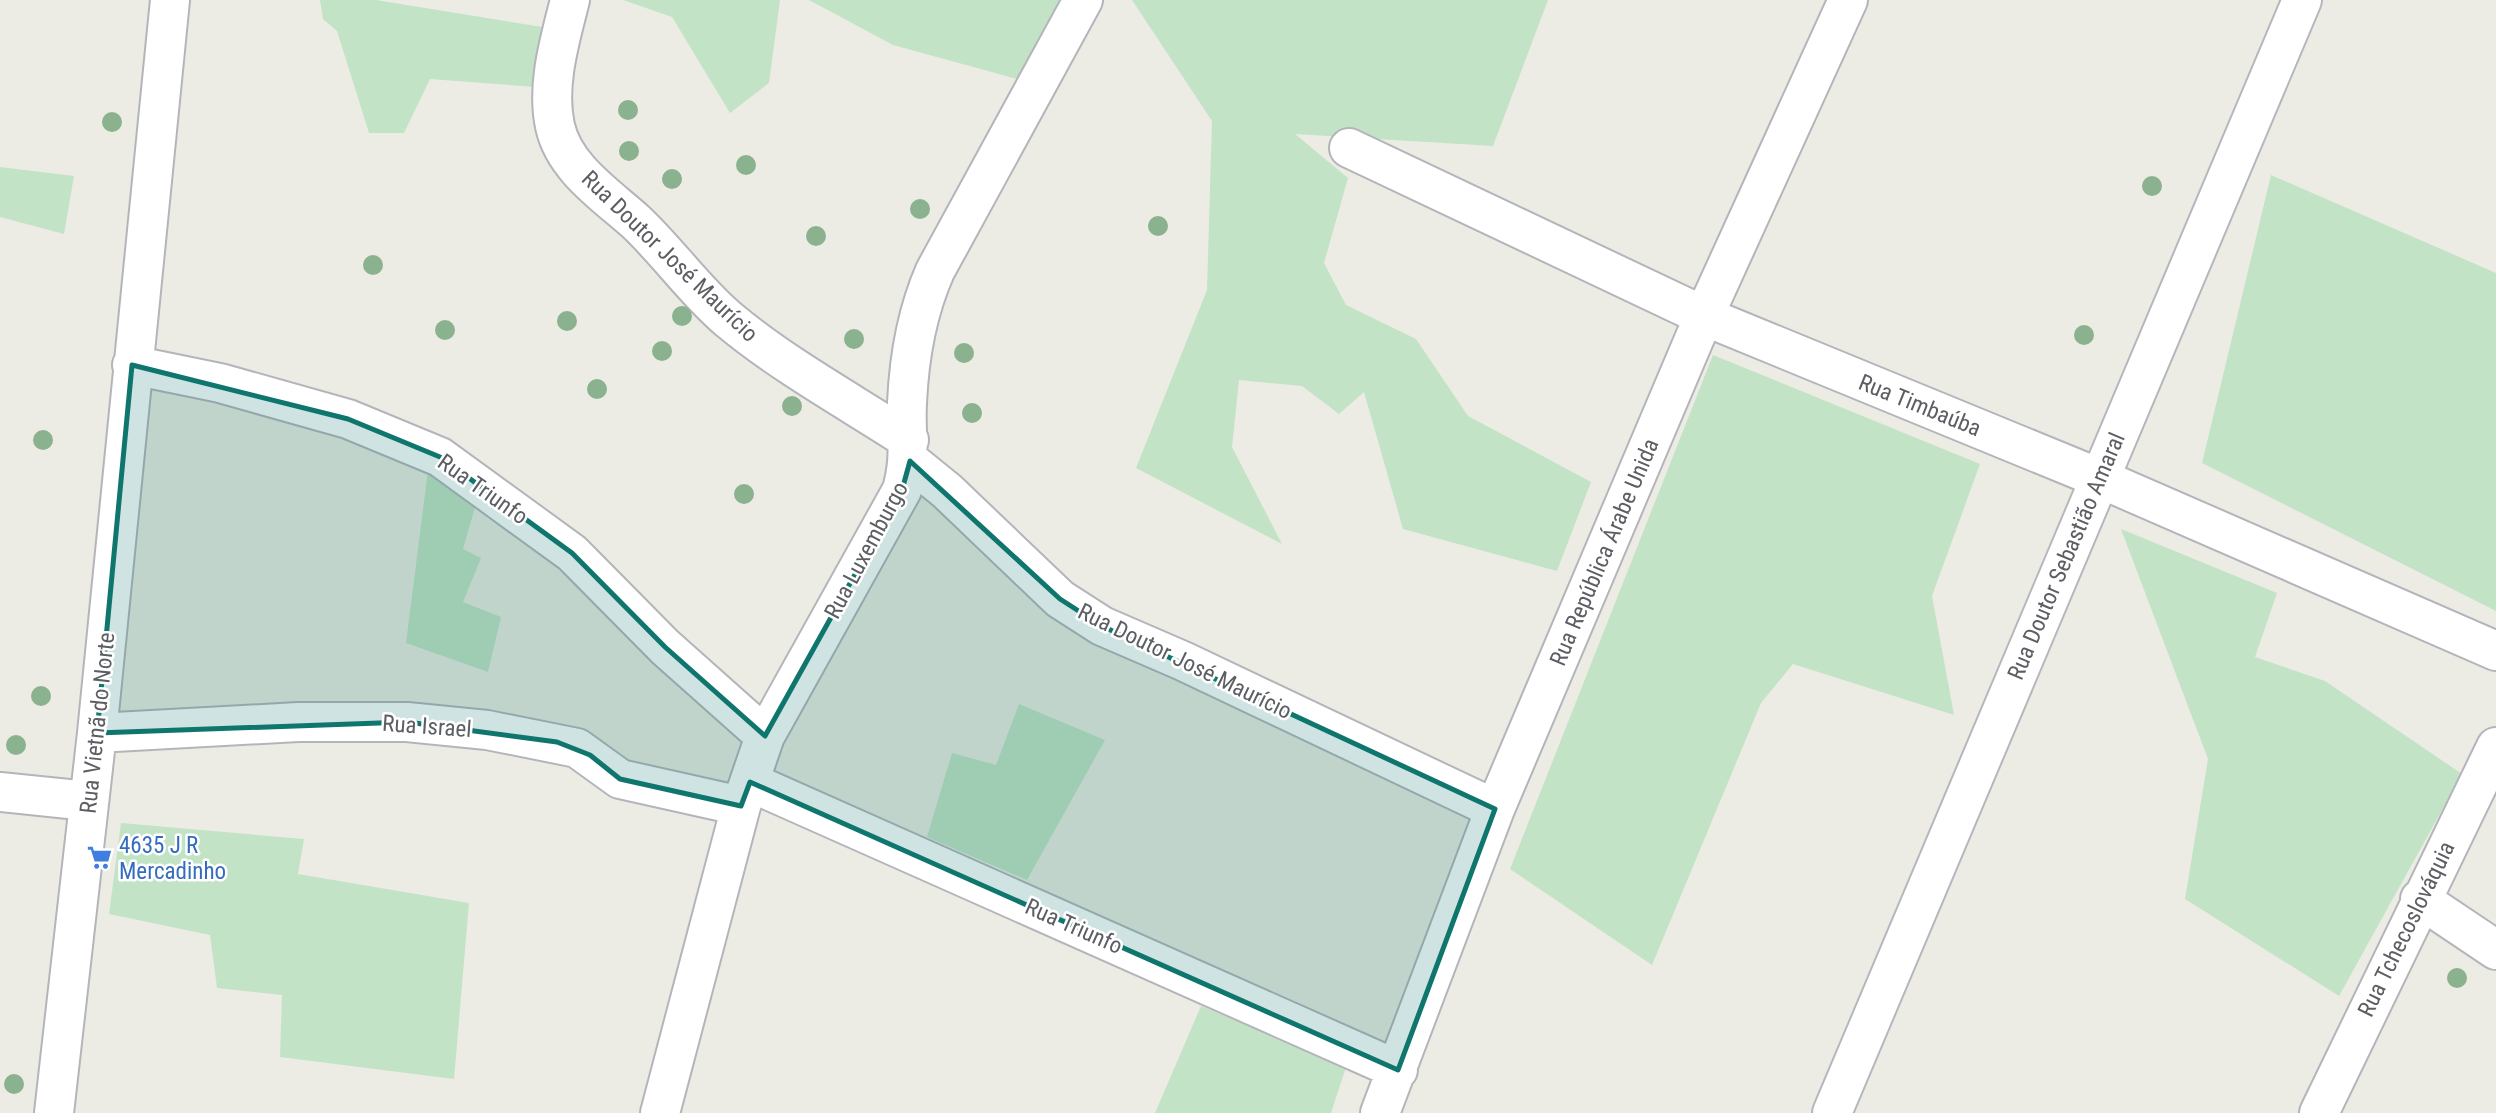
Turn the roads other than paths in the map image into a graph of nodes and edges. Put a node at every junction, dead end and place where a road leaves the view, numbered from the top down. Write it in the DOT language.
graph roads {
  1 [pos="170,0"];
  2 [pos="570,0"];
  3 [pos="1848,0"];
  4 [pos="2302,0"];
  5 [pos="1075,15"];
  6 [pos="1349,148"];
  7 [pos="1704,316"];
  8 [pos="134,349"];
  9 [pos="910,451"];
  10 [pos="2099,478"];
  11 [pos="2496,652"];
  12 [pos="97,733"];
  13 [pos="765,736"];
  14 [pos="2496,747"];
  15 [pos="0,792"];
  16 [pos="745,794"];
  17 [pos="88,801"];
  18 [pos="1495,808"];
  19 [pos="2420,899"];
  20 [pos="2496,950"];
  21 [pos="1398,1070"];
  22 [pos="54,1113"];
  23 [pos="660,1113"];
  24 [pos="1380,1113"];
  25 [pos="1832,1113"];
  26 [pos="2319,1113"];
  1 -- 8 [label="street, Rua Vietnã do Norte"];
  2 -- 9 [label="street, Rua Doutor José Maurício"];
  3 -- 7 [label="street, Rua República Árabe Unida"];
  4 -- 10 [label="street, Rua Doutor Sebastião Amaral"];
  5 -- 9 [label="street, Rua Luxemburgo"];
  6 -- 7 [label="street, Rua Timbaúba"];
  7 -- 10 [label="street, Rua Timbaúba"];
  7 -- 18 [label="street, Rua República Árabe Unida"];
  8 -- 12 [label="street, Rua Vietnã do Norte"];
  8 -- 13 [label="street, Rua Triunfo"];
  9 -- 13 [label="street, Rua Luxemburgo"];
  9 -- 18 [label="street, Rua Doutor José Maurício"];
  10 -- 11 [label="street, Rua Timbaúba"];
  10 -- 25 [label="street, Rua Doutor Sebastião Amaral"];
  12 -- 16 [label="street, Rua Israel"];
  12 -- 17 [label="street, Rua Vietnã do Norte"];
  13 -- 16 [label="street, Rua Luxemburgo"];
  14 -- 19 [label="street, Rua Tchecoslováquia"];
  15 -- 17 [label="street"];
  16 -- 21 [label="street, Rua Triunfo"];
  16 -- 23 [label="street, Rua Luxemburgo"];
  17 -- 22 [label="street, Rua Vietnã do Norte"];
  18 -- 21 [label="street, Rua República Árabe Unida"];
  19 -- 20 [label="street"];
  19 -- 26 [label="street, Rua Tchecoslováquia"];
  21 -- 24 [label="street, Rua República Árabe Unida"];
}
